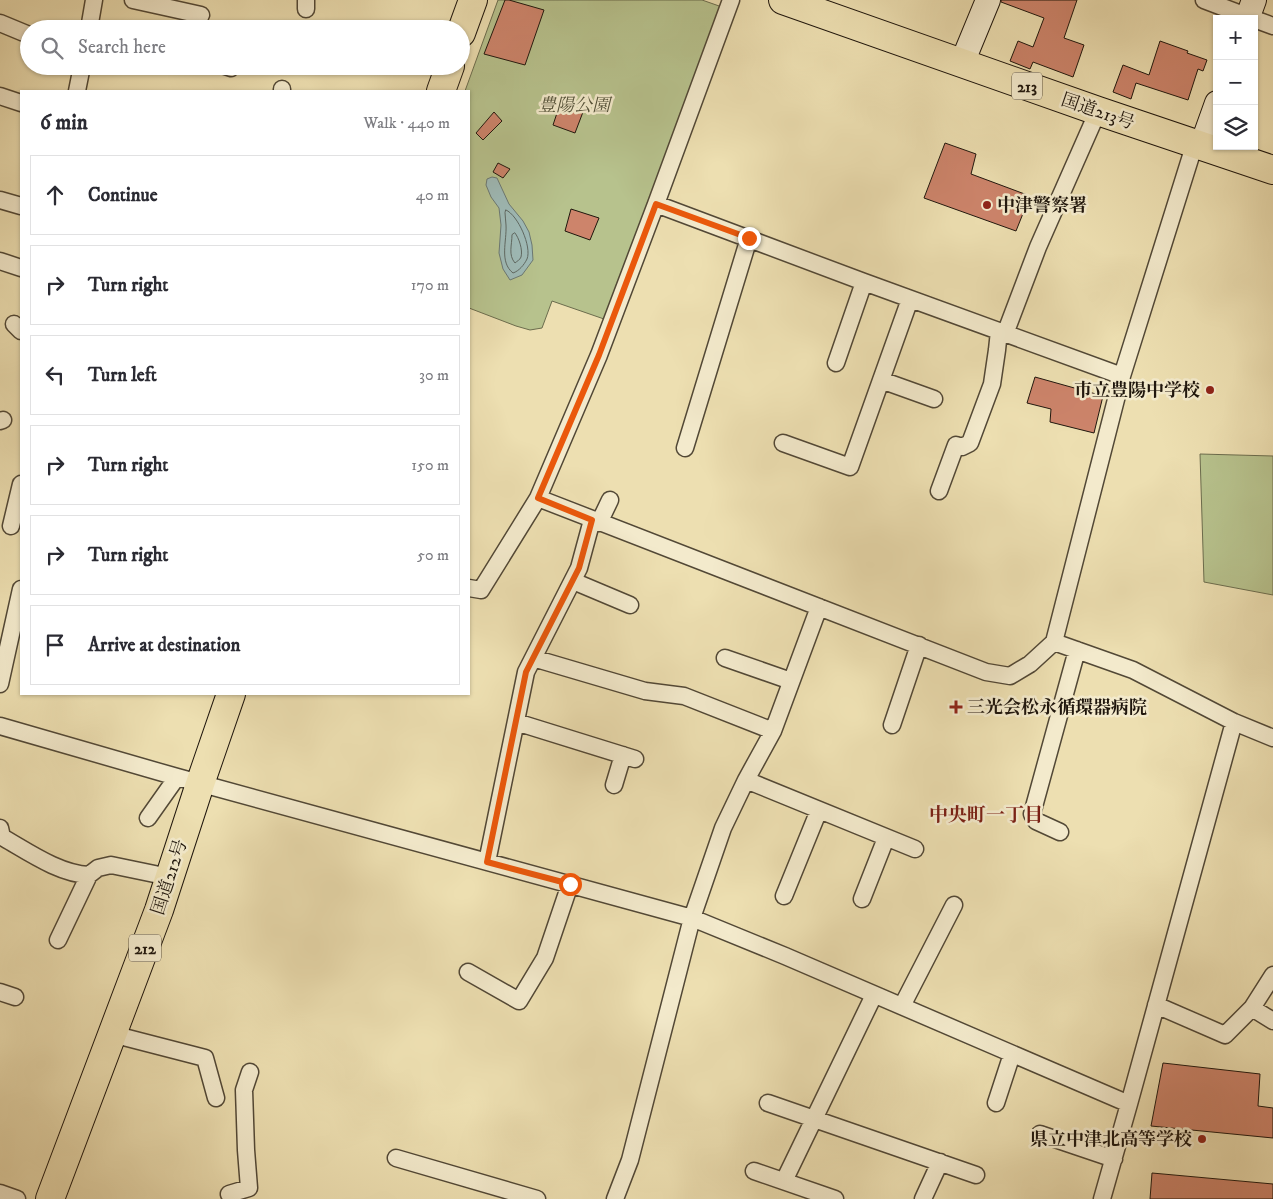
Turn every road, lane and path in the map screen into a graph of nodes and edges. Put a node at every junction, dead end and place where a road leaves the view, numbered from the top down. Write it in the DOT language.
graph roads {
  1 [pos="94,0"];
  2 [pos="133,0"];
  3 [pos="473,0"];
  4 [pos="731,0"];
  5 [pos="783,0"];
  6 [pos="988,0"];
  7 [pos="1204,0"];
  8 [pos="201,15"];
  9 [pos="1251,15"];
  10 [pos="1258,18"];
  11 [pos="91,20"];
  12 [pos="466,20"];
  13 [pos="0,23"];
  14 [pos="1273,26"];
  15 [pos="20,31"];
  16 [pos="962,63"];
  17 [pos="80,75"];
  18 [pos="447,75"];
  19 [pos="77,90"];
  20 [pos="441,90"];
  21 [pos="0,96"];
  22 [pos="20,103"];
  23 [pos="1216,105"];
  24 [pos="1098,112"];
  25 [pos="1198,144"];
  26 [pos="1273,170"];
  27 [pos="0,200"];
  28 [pos="656,204"];
  29 [pos="20,206"];
  30 [pos="749,238"];
  31 [pos="0,261"];
  32 [pos="20,268"];
  33 [pos="864,282"];
  34 [pos="910,299"];
  35 [pos="1002,332"];
  36 [pos="836,363"];
  37 [pos="1122,376"];
  38 [pos="881,380"];
  39 [pos="934,399"];
  40 [pos="783,443"];
  41 [pos="685,448"];
  42 [pos="20,488"];
  43 [pos="939,492"];
  44 [pos="538,498"];
  45 [pos="610,500"];
  46 [pos="596,521"];
  47 [pos="11,525"];
  48 [pos="572,581"];
  49 [pos="470,588"];
  50 [pos="20,594"];
  51 [pos="630,605"];
  52 [pos="819,607"];
  53 [pos="1054,642"];
  54 [pos="919,645"];
  55 [pos="1077,650"];
  56 [pos="533,658"];
  57 [pos="725,658"];
  58 [pos="791,682"];
  59 [pos="0,684"];
  60 [pos="231,695"];
  61 [pos="516,722"];
  62 [pos="1234,722"];
  63 [pos="892,725"];
  64 [pos="0,726"];
  65 [pos="773,731"];
  66 [pos="1273,738"];
  67 [pos="189,780"];
  68 [pos="746,780"];
  69 [pos="614,785"];
  70 [pos="819,810"];
  71 [pos="148,818"];
  72 [pos="0,828"];
  73 [pos="1060,832"];
  74 [pos="886,838"];
  75 [pos="915,849"];
  76 [pos="487,862"];
  77 [pos="89,875"];
  78 [pos="169,878"];
  79 [pos="570,884"];
  80 [pos="784,896"];
  81 [pos="862,899"];
  82 [pos="954,905"];
  83 [pos="692,918"];
  84 [pos="58,940"];
  85 [pos="468,972"];
  86 [pos="1273,975"];
  87 [pos="874,994"];
  88 [pos="1156,1005"];
  89 [pos="902,1006"];
  90 [pos="1252,1008"];
  91 [pos="1273,1021"];
  92 [pos="112,1034"];
  93 [pos="1012,1054"];
  94 [pos="250,1072"];
  95 [pos="216,1098"];
  96 [pos="768,1103"];
  97 [pos="996,1103"];
  98 [pos="1129,1104"];
  99 [pos="814,1118"];
  100 [pos="1040,1134"];
  101 [pos="396,1158"];
  102 [pos="1114,1159"];
  103 [pos="940,1162"];
  104 [pos="754,1171"];
  105 [pos="976,1175"];
  106 [pos="784,1181"];
  107 [pos="229,1192"];
  108 [pos="0,1194"];
  109 [pos="17,1199"];
  110 [pos="50,1199"];
  111 [pos="537,1199"];
  112 [pos="615,1199"];
  113 [pos="835,1199"];
  114 [pos="923,1199"];
  115 [pos="1102,1199"];
  1 -- 11 [label="street"];
  2 -- 8 [label="street"];
  3 -- 12 [label="highway"];
  4 -- 28 [label="street"];
  5 -- 16 [label="highway, 国道213号 / 213"];
  6 -- 16 [label="street"];
  7 -- 9 [label="street"];
  10 -- 14 [label="street"];
  13 -- 15 [label="street"];
  16 -- 24 [label="highway, 国道213号 / 213"];
  17 -- 19 [label="street"];
  18 -- 20 [label="highway"];
  21 -- 22 [label="street"];
  23 -- 25 [label="street"];
  24 -- 25 [label="highway, 国道213号 / 213"];
  24 -- 35 [label="street"];
  25 -- 26 [label="highway, 国道213号 / 213"];
  25 -- 37 [label="street"];
  27 -- 29 [label="street"];
  28 -- 30 [label="street"];
  28 -- 44 [label="street"];
  30 -- 33 [label="street"];
  30 -- 41 [label="street"];
  31 -- 32 [label="street"];
  33 -- 34 [label="street"];
  33 -- 36 [label="street"];
  34 -- 35 [label="street"];
  34 -- 38 [label="street"];
  35 -- 37 [label="street"];
  35 -- 43 [label="street"];
  37 -- 53 [label="street"];
  38 -- 39 [label="street"];
  38 -- 40 [label="street"];
  42 -- 47 [label="street"];
  44 -- 46 [label="street"];
  44 -- 49 [label="street"];
  45 -- 46 [label="street"];
  46 -- 48 [label="street"];
  46 -- 52 [label="street"];
  48 -- 51 [label="street"];
  48 -- 56 [label="street"];
  50 -- 59 [label="street"];
  52 -- 54 [label="street"];
  52 -- 58 [label="street"];
  53 -- 54 [label="street"];
  53 -- 55 [label="street"];
  54 -- 63 [label="street"];
  55 -- 62 [label="street"];
  55 -- 73 [label="street"];
  56 -- 61 [label="street"];
  56 -- 65 [label="street"];
  57 -- 58 [label="street"];
  58 -- 65 [label="street"];
  60 -- 67 [label="highway, 国道212号 / 212"];
  61 -- 69 [label="street"];
  61 -- 76 [label="street"];
  62 -- 66 [label="street"];
  62 -- 88 [label="street"];
  64 -- 67 [label="street"];
  65 -- 68 [label="street"];
  67 -- 71 [label="street"];
  67 -- 76 [label="street"];
  67 -- 78 [label="highway, 国道212号 / 212"];
  68 -- 70 [label="street"];
  68 -- 83 [label="street"];
  70 -- 74 [label="street"];
  70 -- 80 [label="street"];
  72 -- 77 [label="street"];
  74 -- 75 [label="street"];
  74 -- 81 [label="street"];
  76 -- 79 [label="street"];
  77 -- 78 [label="street"];
  77 -- 84 [label="street"];
  78 -- 92 [label="highway, 国道212号 / 212"];
  79 -- 83 [label="street"];
  79 -- 85 [label="street"];
  82 -- 89 [label="street"];
  83 -- 87 [label="street"];
  83 -- 112 [label="street"];
  86 -- 90 [label="street"];
  87 -- 89 [label="street"];
  87 -- 99 [label="street"];
  88 -- 90 [label="street"];
  88 -- 98 [label="street"];
  89 -- 93 [label="street"];
  90 -- 91 [label="street"];
  92 -- 95 [label="street"];
  92 -- 110 [label="highway, 国道212号 / 212"];
  93 -- 97 [label="street"];
  93 -- 98 [label="street"];
  94 -- 107 [label="street"];
  96 -- 99 [label="street"];
  98 -- 102 [label="street"];
  99 -- 103 [label="street"];
  99 -- 106 [label="street"];
  100 -- 102 [label="street"];
  101 -- 111 [label="street"];
  102 -- 115 [label="street"];
  103 -- 105 [label="street"];
  103 -- 114 [label="street"];
  104 -- 106 [label="street"];
  106 -- 113 [label="street"];
  108 -- 109 [label="street"];
}
